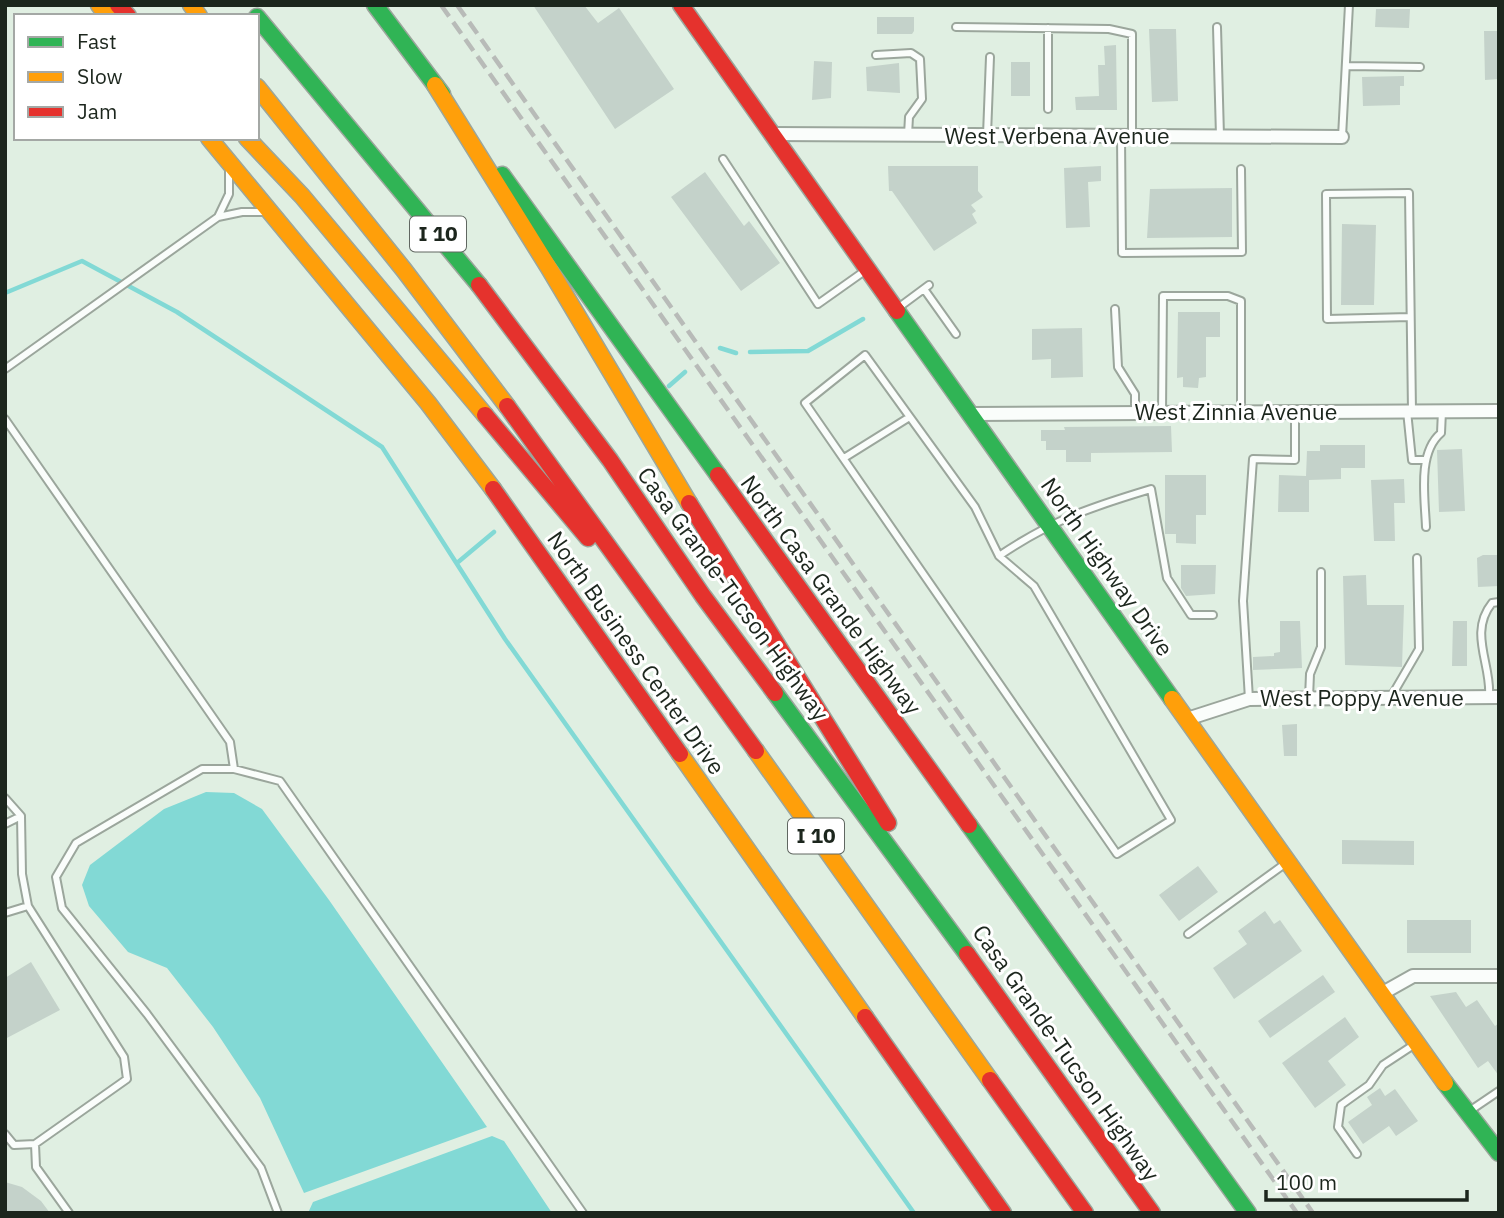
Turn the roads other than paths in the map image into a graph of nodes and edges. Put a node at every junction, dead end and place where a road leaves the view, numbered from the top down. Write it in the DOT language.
graph roads {
  1 [pos="375,5"];
  2 [pos="681,5"];
  3 [pos="1349,5"];
  4 [pos="259,18"];
  5 [pos="956,27"];
  6 [pos="1217,27"];
  7 [pos="1048,28"];
  8 [pos="876,55"];
  9 [pos="990,57"];
  10 [pos="1347,66"];
  11 [pos="1420,68"];
  12 [pos="435,85"];
  13 [pos="259,90"];
  14 [pos="1048,109"];
  15 [pos="771,134"];
  16 [pos="908,135"];
  17 [pos="987,135"];
  18 [pos="1126,136"];
  19 [pos="1220,136"];
  20 [pos="1342,137"];
  21 [pos="211,140"];
  22 [pos="249,140"];
  23 [pos="723,159"];
  24 [pos="228,161"];
  25 [pos="1241,169"];
  26 [pos="273,212"];
  27 [pos="218,217"];
  28 [pos="867,269"];
  29 [pos="896,309"];
  30 [pos="1115,309"];
  31 [pos="1409,317"];
  32 [pos="956,334"];
  33 [pos="5,369"];
  34 [pos="1295,411"];
  35 [pos="1409,411"];
  36 [pos="1442,411"];
  37 [pos="1499,411"];
  38 [pos="1135,412"];
  39 [pos="1161,412"];
  40 [pos="1241,412"];
  41 [pos="972,414"];
  42 [pos="908,418"];
  43 [pos="5,419"];
  44 [pos="844,458"];
  45 [pos="1426,460"];
  46 [pos="1049,524"];
  47 [pos="1426,527"];
  48 [pos="999,556"];
  49 [pos="1417,558"];
  50 [pos="1321,572"];
  51 [pos="1499,602"];
  52 [pos="1213,615"];
  53 [pos="698,669"];
  54 [pos="1391,697"];
  55 [pos="1494,697"];
  56 [pos="1309,698"];
  57 [pos="1250,699"];
  58 [pos="1187,719"];
  59 [pos="234,769"];
  60 [pos="5,798"];
  61 [pos="21,816"];
  62 [pos="5,824"];
  63 [pos="1287,862"];
  64 [pos="28,905"];
  65 [pos="5,913"];
  66 [pos="1188,934"];
  67 [pos="955,937"];
  68 [pos="1499,976"];
  69 [pos="1381,994"];
  70 [pos="1417,1042"];
  71 [pos="1499,1091"];
  72 [pos="1466,1113"];
  73 [pos="5,1134"];
  74 [pos="35,1144"];
  75 [pos="1499,1153"];
  76 [pos="1357,1154"];
  77 [pos="69,1213"];
  78 [pos="278,1213"];
  79 [pos="583,1213"];
  80 [pos="1003,1213"];
  81 [pos="1085,1213"];
  82 [pos="1152,1213"];
  83 [pos="1248,1213"];
  1 -- 12 [label="main road, North Casa Grande Highway"];
  2 -- 15 [label="main road, North Highway Drive"];
  3 -- 10 [label="lane"];
  4 -- 67 [label="main road, Casa Grande-Tucson Highway / I 10"];
  5 -- 7 [label="lane"];
  6 -- 19 [label="lane"];
  7 -- 14 [label="lane"];
  7 -- 18 [label="lane"];
  8 -- 16 [label="lane"];
  9 -- 17 [label="lane"];
  10 -- 11 [label="lane"];
  10 -- 20 [label="lane"];
  12 -- 67 [label="main road"];
  12 -- 83 [label="main road, North Casa Grande Highway"];
  13 -- 53 [label="main road, I 10"];
  15 -- 16 [label="street, West Verbena Avenue"];
  15 -- 28 [label="main road, North Highway Drive"];
  16 -- 17 [label="street, West Verbena Avenue"];
  17 -- 18 [label="street, West Verbena Avenue"];
  18 -- 19 [label="street, West Verbena Avenue"];
  18 -- 25 [label="lane"];
  19 -- 20 [label="street, West Verbena Avenue"];
  21 -- 24 [label="main road, North Business Center Drive"];
  22 -- 53 [label="main road"];
  23 -- 28 [label="lane"];
  24 -- 26 [label="main road, North Business Center Drive"];
  24 -- 27 [label="lane"];
  26 -- 27 [label="lane"];
  26 -- 80 [label="main road, North Business Center Drive"];
  27 -- 33 [label="lane"];
  28 -- 29 [label="main road, North Highway Drive"];
  29 -- 32 [label="lane"];
  29 -- 41 [label="main road, North Highway Drive"];
  30 -- 38 [label="lane"];
  31 -- 31 [label="lane"];
  31 -- 35 [label="lane"];
  34 -- 35 [label="street, West Zinnia Avenue"];
  34 -- 40 [label="street, West Zinnia Avenue"];
  34 -- 57 [label="lane"];
  35 -- 36 [label="street, West Zinnia Avenue"];
  35 -- 45 [label="lane"];
  36 -- 37 [label="street, West Zinnia Avenue"];
  36 -- 45 [label="lane"];
  38 -- 39 [label="street, West Zinnia Avenue"];
  38 -- 41 [label="street, West Zinnia Avenue"];
  39 -- 40 [label="street, West Zinnia Avenue"];
  39 -- 40 [label="lane"];
  41 -- 46 [label="main road, North Highway Drive"];
  42 -- 44 [label="lane"];
  42 -- 44 [label="lane"];
  42 -- 48 [label="lane"];
  43 -- 59 [label="lane"];
  44 -- 48 [label="lane"];
  45 -- 47 [label="lane"];
  46 -- 48 [label="lane"];
  46 -- 52 [label="lane"];
  46 -- 58 [label="main road, North Highway Drive"];
  49 -- 54 [label="lane"];
  50 -- 56 [label="lane"];
  51 -- 55 [label="lane"];
  53 -- 81 [label="main road, I 10"];
  54 -- 55 [label="street, West Poppy Avenue"];
  54 -- 56 [label="street, West Poppy Avenue"];
  56 -- 57 [label="street, West Poppy Avenue"];
  57 -- 58 [label="street, West Poppy Avenue"];
  58 -- 63 [label="main road, North Highway Drive"];
  59 -- 78 [label="lane"];
  59 -- 79 [label="lane"];
  60 -- 61 [label="lane"];
  61 -- 62 [label="lane"];
  61 -- 64 [label="lane"];
  63 -- 66 [label="lane"];
  63 -- 69 [label="main road, North Highway Drive"];
  64 -- 65 [label="lane"];
  64 -- 74 [label="lane"];
  67 -- 82 [label="main road, Casa Grande-Tucson Highway / I 10"];
  68 -- 69 [label="street"];
  69 -- 70 [label="main road, North Highway Drive"];
  70 -- 72 [label="main road, North Highway Drive"];
  70 -- 76 [label="lane"];
  71 -- 72 [label="lane"];
  72 -- 75 [label="main road, North Highway Drive"];
  73 -- 74 [label="lane"];
  74 -- 77 [label="lane"];
}
